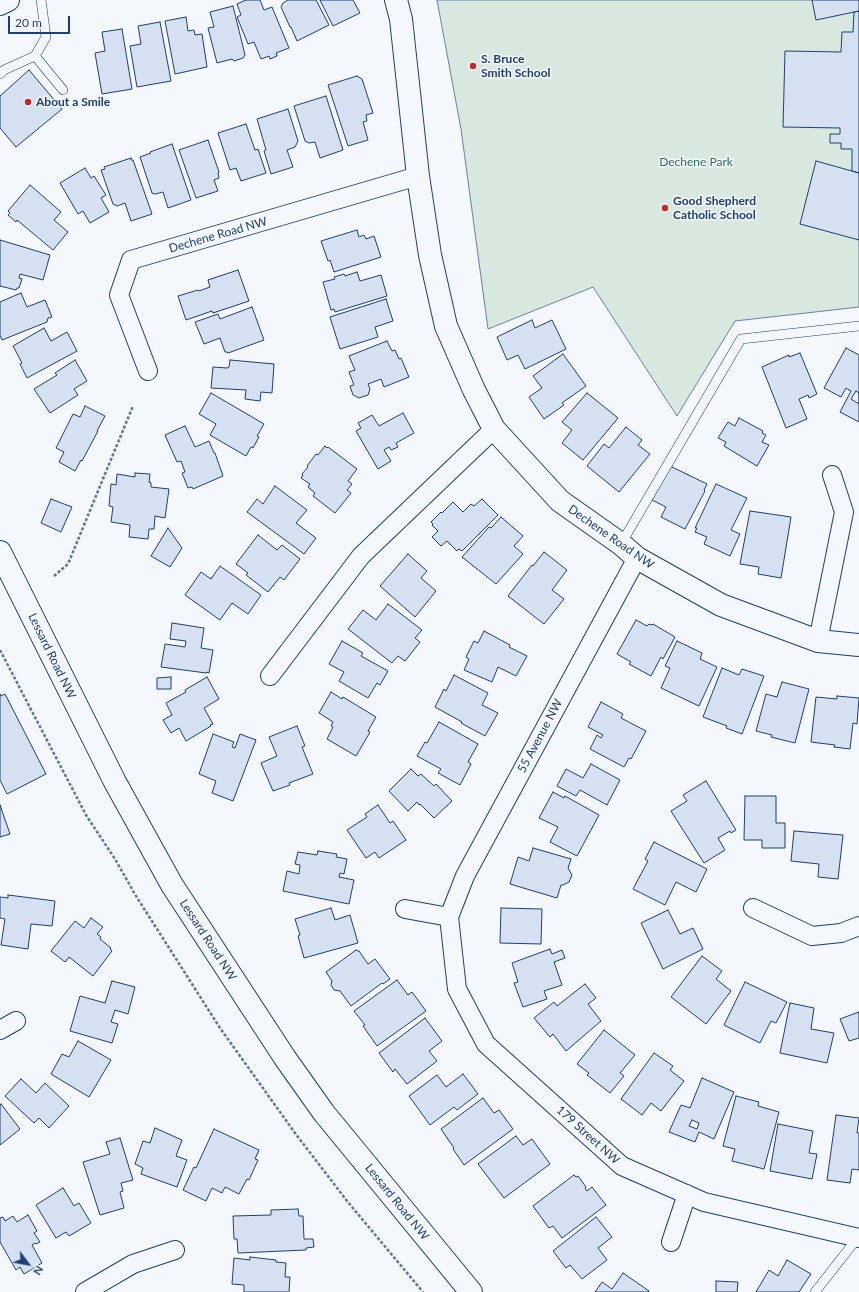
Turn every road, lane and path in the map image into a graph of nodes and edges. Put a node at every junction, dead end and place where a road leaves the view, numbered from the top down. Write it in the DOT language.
graph roads {
  1 [pos="8,0"];
  2 [pos="41,0"];
  3 [pos="396,0"];
  4 [pos="0,4"];
  5 [pos="36,56"];
  6 [pos="0,74"];
  7 [pos="62,90"];
  8 [pos="418,176"];
  9 [pos="859,326"];
  10 [pos="148,371"];
  11 [pos="133,406"];
  12 [pos="494,429"];
  13 [pos="832,475"];
  14 [pos="629,551"];
  15 [pos="0,552"];
  16 [pos="54,576"];
  17 [pos="818,641"];
  18 [pos="859,645"];
  19 [pos="0,650"];
  20 [pos="270,676"];
  21 [pos="753,908"];
  22 [pos="405,909"];
  23 [pos="449,917"];
  24 [pos="859,926"];
  25 [pos="16,1021"];
  26 [pos="0,1030"];
  27 [pos="687,1194"];
  28 [pos="859,1237"];
  29 [pos="671,1242"];
  30 [pos="175,1250"];
  31 [pos="85,1292"];
  32 [pos="423,1292"];
  33 [pos="471,1292"];
  34 [pos="815,1292"];
  1 -- 4 [label="street"];
  2 -- 5 [label="lane"];
  3 -- 8 [label="street, Dechene Road NW"];
  5 -- 6 [label="lane"];
  5 -- 7 [label="lane"];
  8 -- 10 [label="street, Dechene Road NW"];
  8 -- 12 [label="street, Dechene Road NW"];
  9 -- 14 [label="lane"];
  11 -- 16 [label="path"];
  12 -- 14 [label="street, Dechene Road NW"];
  12 -- 20 [label="street"];
  13 -- 17 [label="street"];
  14 -- 17 [label="street, Dechene Road NW"];
  14 -- 23 [label="street, 55 Avenue NW"];
  15 -- 33 [label="street, Lessard Road NW"];
  17 -- 18 [label="street, Dechene Road NW"];
  19 -- 32 [label="path"];
  21 -- 24 [label="street"];
  22 -- 23 [label="street"];
  23 -- 27 [label="street, 179 Street NW"];
  25 -- 26 [label="street"];
  27 -- 28 [label="street, 179 Street NW"];
  27 -- 29 [label="street"];
  28 -- 34 [label="lane"];
  30 -- 31 [label="street"];
}
